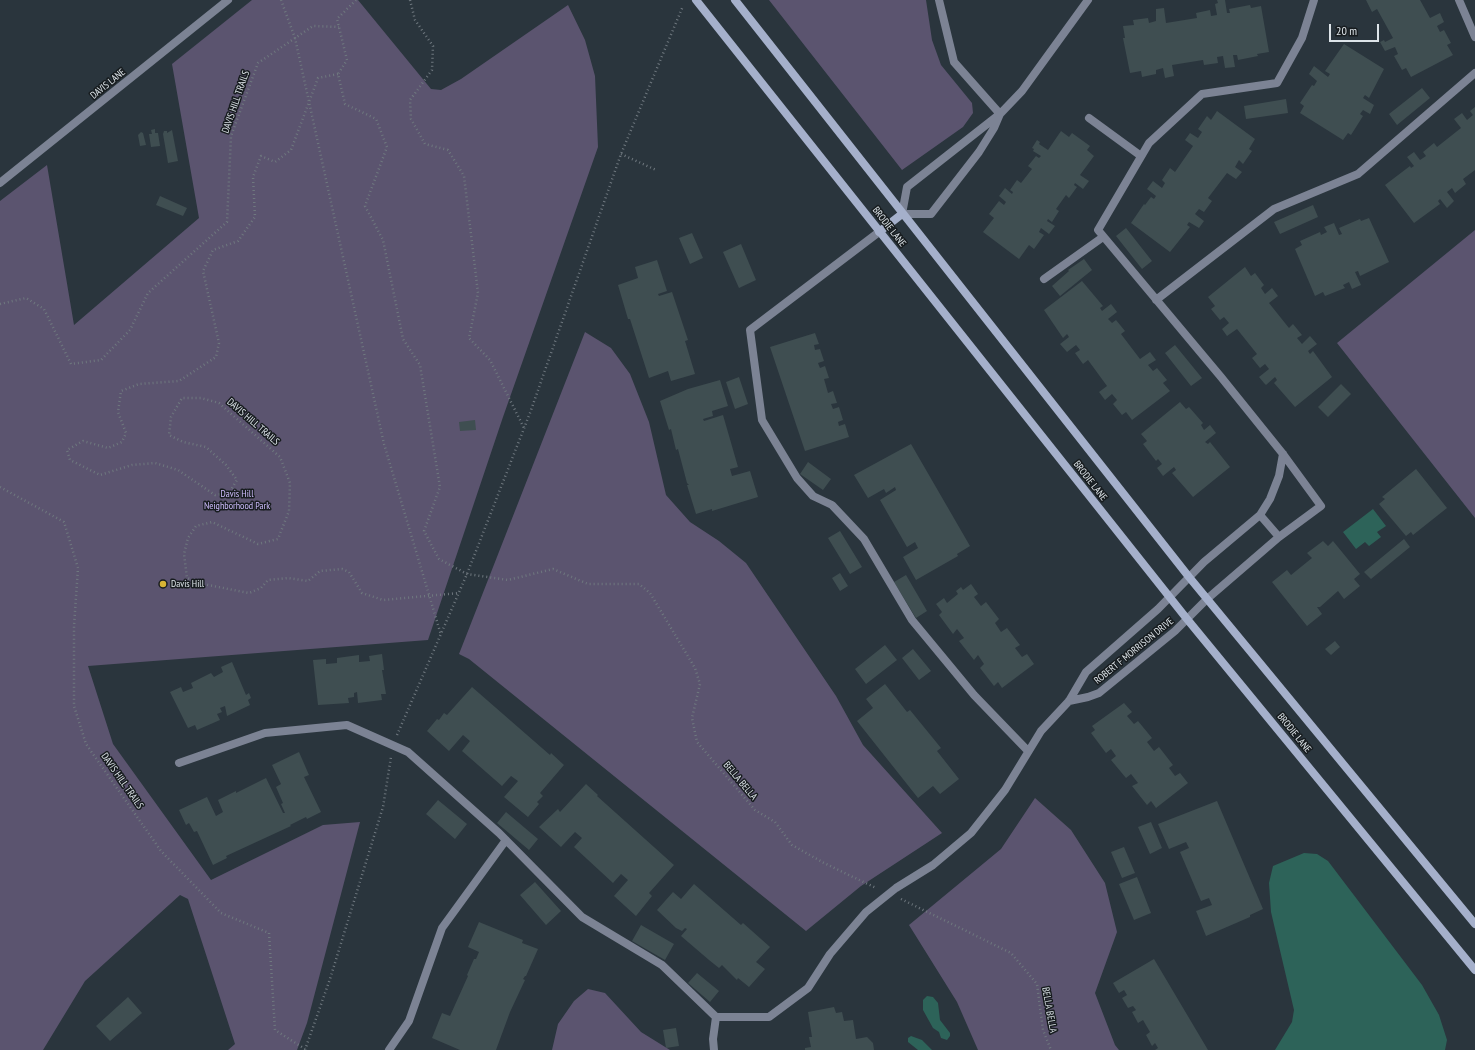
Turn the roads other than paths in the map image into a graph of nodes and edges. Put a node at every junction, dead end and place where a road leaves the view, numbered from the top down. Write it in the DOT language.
graph roads {
  1 [pos="228,0"];
  2 [pos="696,0"];
  3 [pos="735,0"];
  4 [pos="939,0"];
  5 [pos="1088,0"];
  6 [pos="1314,0"];
  7 [pos="1459,0"];
  8 [pos="1475,37"];
  9 [pos="1475,73"];
  10 [pos="1000,114"];
  11 [pos="1089,118"];
  12 [pos="1141,156"];
  13 [pos="0,183"];
  14 [pos="902,214"];
  15 [pos="880,232"];
  16 [pos="1103,237"];
  17 [pos="1044,279"];
  18 [pos="1156,300"];
  19 [pos="1283,454"];
  20 [pos="1260,515"];
  21 [pos="1279,537"];
  22 [pos="1189,576"];
  23 [pos="1169,596"];
  24 [pos="1207,599"];
  25 [pos="1187,619"];
  26 [pos="1069,701"];
  27 [pos="1028,751"];
  28 [pos="179,763"];
  29 [pos="506,840"];
  30 [pos="1475,924"];
  31 [pos="1475,970"];
  32 [pos="716,1016"];
  33 [pos="389,1050"];
  34 [pos="714,1050"];
  1 -- 13 [label="street, DAVIS LANE"];
  2 -- 15 [label="main road, BRODIE LANE"];
  3 -- 14 [label="main road, BRODIE LANE"];
  4 -- 10 [label="street"];
  5 -- 10 [label="street"];
  6 -- 12 [label="street"];
  7 -- 8 [label="street"];
  9 -- 18 [label="street"];
  10 -- 14 [label="street"];
  10 -- 14 [label="street"];
  11 -- 12 [label="street"];
  12 -- 16 [label="street"];
  14 -- 15 [label="main road"];
  14 -- 22 [label="main road, BRODIE LANE"];
  15 -- 23 [label="main road, BRODIE LANE"];
  15 -- 27 [label="street"];
  16 -- 17 [label="street"];
  16 -- 18 [label="street"];
  18 -- 19 [label="street"];
  19 -- 20 [label="street, ROBERT F MORRISON DRIVE"];
  19 -- 21 [label="street, ROBERT F MORRISON DRIVE"];
  20 -- 21 [label="street"];
  20 -- 22 [label="street, ROBERT F MORRISON DRIVE"];
  21 -- 24 [label="street, ROBERT F MORRISON DRIVE"];
  22 -- 23 [label="street, ROBERT F MORRISON DRIVE"];
  22 -- 24 [label="main road, BRODIE LANE"];
  23 -- 25 [label="main road, BRODIE LANE"];
  23 -- 26 [label="street, ROBERT F MORRISON DRIVE"];
  24 -- 25 [label="street, ROBERT F MORRISON DRIVE"];
  24 -- 30 [label="main road, BRODIE LANE"];
  25 -- 26 [label="street, ROBERT F MORRISON DRIVE"];
  25 -- 31 [label="main road, BRODIE LANE"];
  26 -- 27 [label="street, ROBERT F MORRISON DRIVE"];
  27 -- 32 [label="street, ROBERT F MORRISON DRIVE"];
  28 -- 29 [label="street"];
  29 -- 32 [label="street"];
  29 -- 33 [label="street"];
  32 -- 34 [label="street"];
}
